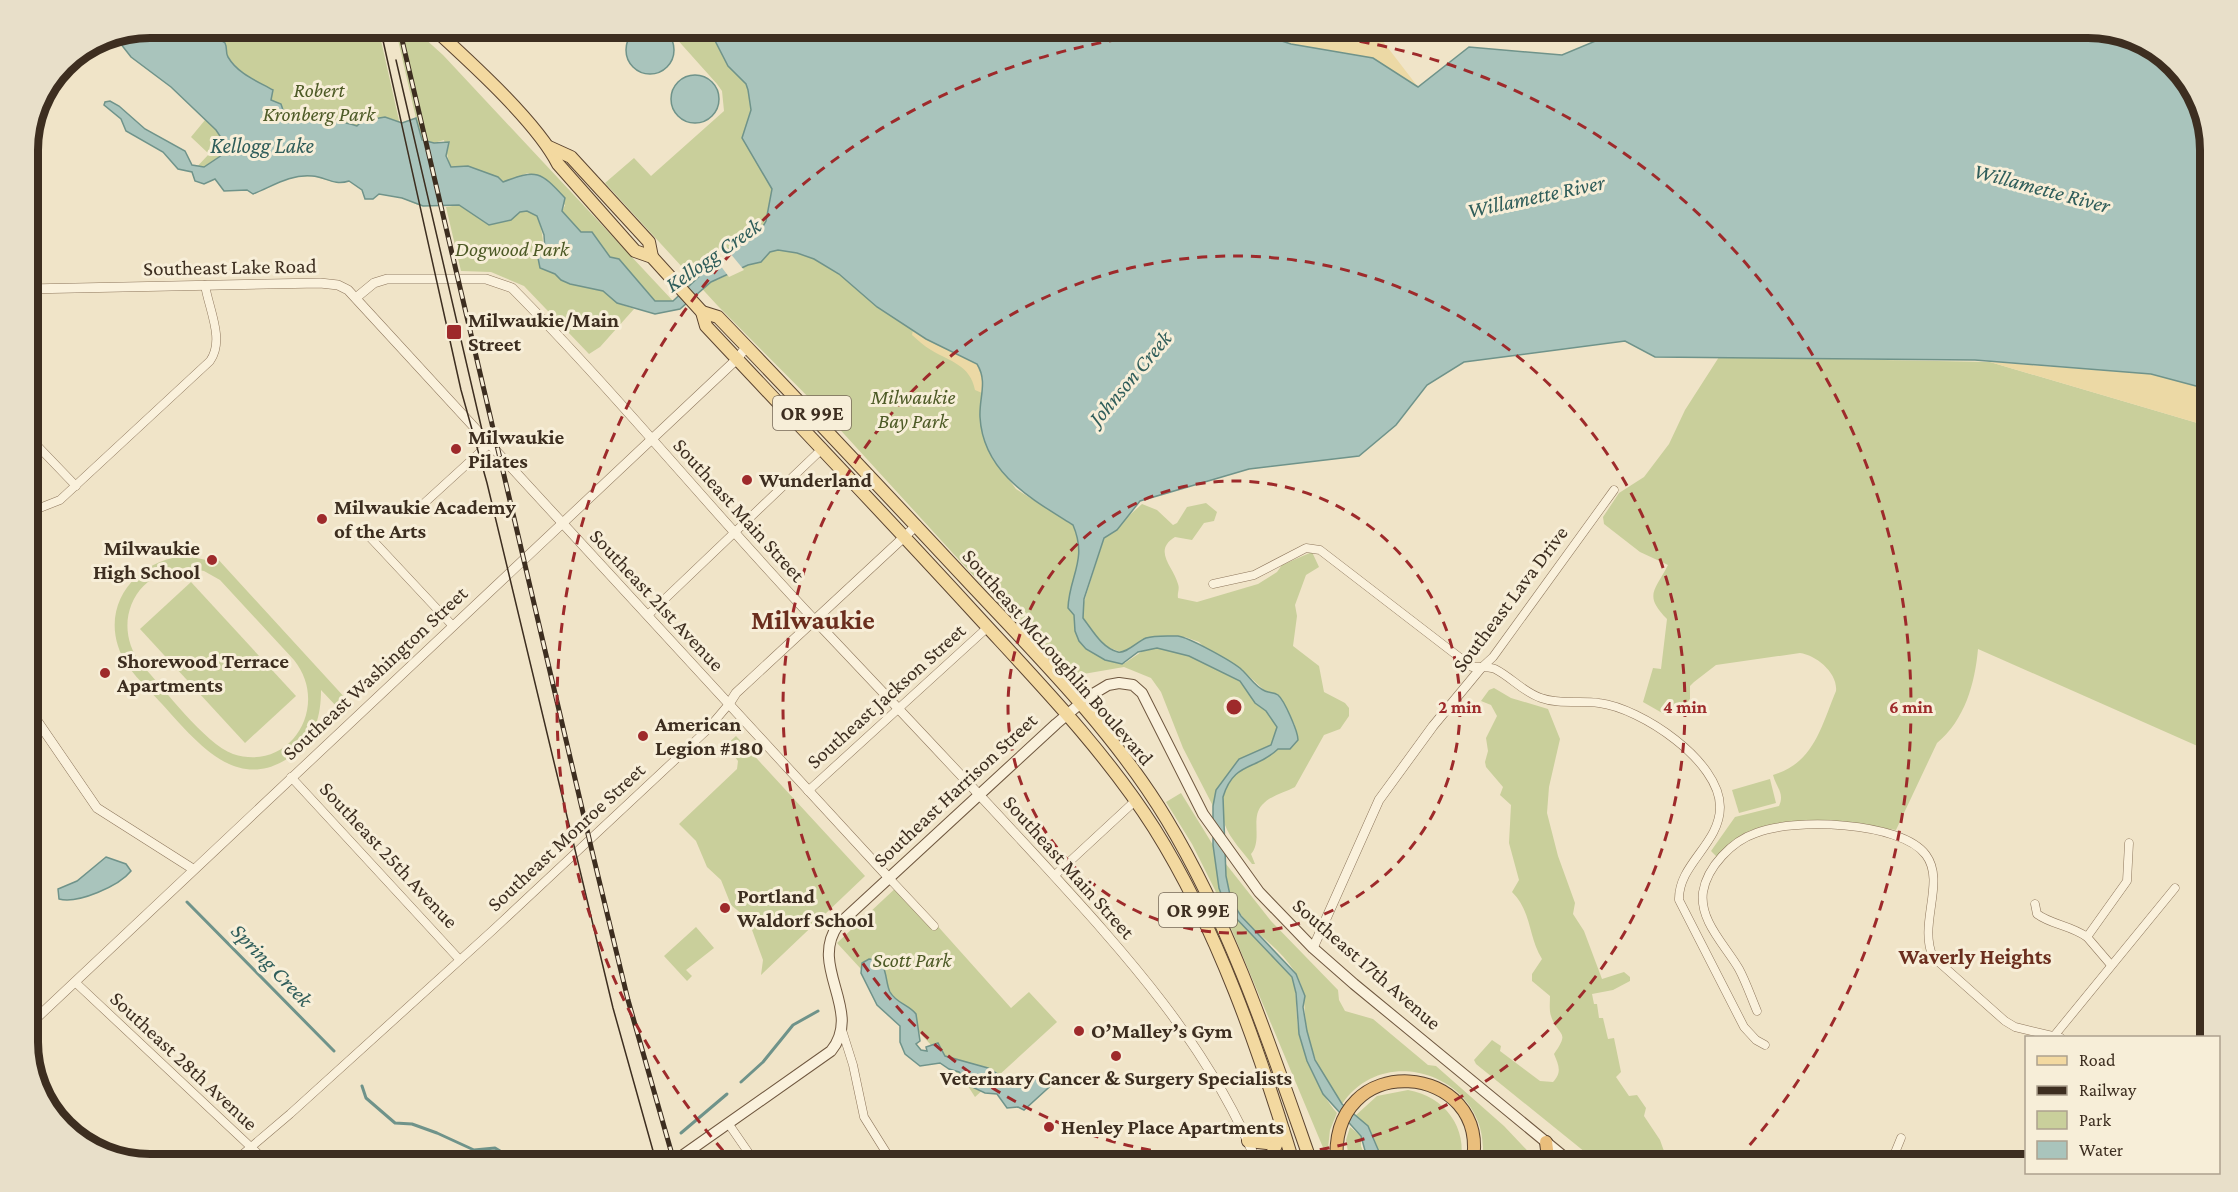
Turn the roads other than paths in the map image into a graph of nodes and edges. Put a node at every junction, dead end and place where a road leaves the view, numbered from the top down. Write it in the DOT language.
graph roads {
  1 [pos="444,38"];
  2 [pos="549,147"];
  3 [pos="603,215"];
  4 [pos="640,232"];
  5 [pos="652,257"];
  6 [pos="205,285"];
  7 [pos="38,289"];
  8 [pos="357,297"];
  9 [pos="702,312"];
  10 [pos="747,346"];
  11 [pos="737,359"];
  12 [pos="652,439"];
  13 [pos="489,444"];
  14 [pos="38,446"];
  15 [pos="823,448"];
  16 [pos="76,486"];
  17 [pos="1614,490"];
  18 [pos="420,507"];
  19 [pos="38,510"];
  20 [pos="561,523"];
  21 [pos="917,525"];
  22 [pos="735,532"];
  23 [pos="366,533"];
  24 [pos="904,537"];
  25 [pos="1212,584"];
  26 [pos="648,615"];
  27 [pos="814,619"];
  28 [pos="452,625"];
  29 [pos="988,627"];
  30 [pos="1482,668"];
  31 [pos="729,704"];
  32 [pos="1079,704"];
  33 [pos="900,708"];
  34 [pos="1066,715"];
  35 [pos="38,722"];
  36 [pos="291,777"];
  37 [pos="808,791"];
  38 [pos="980,794"];
  39 [pos="1135,801"];
  40 [pos="2129,843"];
  41 [pos="193,869"];
  42 [pos="1054,876"];
  43 [pos="889,878"];
  44 [pos="2175,888"];
  45 [pos="2035,904"];
  46 [pos="934,926"];
  47 [pos="2087,937"];
  48 [pos="1313,948"];
  49 [pos="459,959"];
  50 [pos="2111,964"];
  51 [pos="75,982"];
  52 [pos="1756,1011"];
  53 [pos="38,1017"];
  54 [pos="842,1030"];
  55 [pos="2054,1036"];
  56 [pos="2059,1036"];
  57 [pos="1766,1045"];
  58 [pos="728,1123"];
  59 [pos="1283,1130"];
  60 [pos="1901,1138"];
  61 [pos="1248,1141"];
  62 [pos="1546,1142"];
  63 [pos="251,1147"];
  64 [pos="885,1152"];
  65 [pos="243,1154"];
  66 [pos="258,1154"];
  67 [pos="684,1154"];
  68 [pos="749,1154"];
  69 [pos="882,1154"];
  70 [pos="1253,1154"];
  71 [pos="1272,1154"];
  72 [pos="1291,1154"];
  73 [pos="1308,1154"];
  74 [pos="1336,1154"];
  75 [pos="1473,1154"];
  76 [pos="1548,1154"];
  77 [pos="1561,1154"];
  78 [pos="1894,1154"];
  1 -- 2 [label="main road, Southeast McLoughlin Boulevard / OR 99E"];
  2 -- 3 [label="main road, Southeast McLoughlin Boulevard / OR 99E"];
  2 -- 4 [label="main road, Southeast McLoughlin Boulevard / OR 99E"];
  3 -- 4 [label="main road"];
  3 -- 5 [label="main road, Southeast McLoughlin Boulevard / OR 99E"];
  4 -- 5 [label="main road, Southeast McLoughlin Boulevard / OR 99E"];
  5 -- 9 [label="main road, Southeast McLoughlin Boulevard / OR 99E"];
  6 -- 7 [label="street, Southeast Lake Road"];
  6 -- 8 [label="street, Southeast Lake Road"];
  6 -- 16 [label="street"];
  8 -- 12 [label="street, Southeast Main Street"];
  8 -- 13 [label="street, Southeast 21st Avenue"];
  9 -- 10 [label="main road, Southeast McLoughlin Boulevard / OR 99E"];
  9 -- 11 [label="main road, Southeast McLoughlin Boulevard / OR 99E"];
  10 -- 11 [label="street, Southeast Washington Street"];
  10 -- 21 [label="main road, Southeast McLoughlin Boulevard / OR 99E"];
  11 -- 12 [label="street, Southeast Washington Street"];
  11 -- 15 [label="main road, Southeast McLoughlin Boulevard / OR 99E"];
  12 -- 20 [label="street, Southeast Washington Street"];
  12 -- 22 [label="street, Southeast Main Street"];
  13 -- 18 [label="street"];
  13 -- 20 [label="street, Southeast 21st Avenue"];
  14 -- 16 [label="street"];
  15 -- 22 [label="street"];
  15 -- 24 [label="main road, Southeast McLoughlin Boulevard / OR 99E"];
  16 -- 19 [label="street"];
  17 -- 30 [label="street, Southeast Lava Drive"];
  20 -- 26 [label="street, Southeast 21st Avenue"];
  20 -- 28 [label="street, Southeast Washington Street"];
  21 -- 24 [label="street, Southeast Monroe Street"];
  21 -- 32 [label="main road, Southeast McLoughlin Boulevard / OR 99E"];
  22 -- 26 [label="street"];
  22 -- 27 [label="street, Southeast Main Street"];
  23 -- 28 [label="street"];
  24 -- 27 [label="street, Southeast Monroe Street"];
  24 -- 29 [label="main road, Southeast McLoughlin Boulevard / OR 99E"];
  25 -- 30 [label="street"];
  26 -- 31 [label="street, Southeast 21st Avenue"];
  27 -- 31 [label="street, Southeast Monroe Street"];
  27 -- 33 [label="street, Southeast Main Street"];
  28 -- 36 [label="street, Southeast Washington Street"];
  29 -- 33 [label="street, Southeast Jackson Street"];
  29 -- 34 [label="main road, Southeast McLoughlin Boulevard / OR 99E"];
  30 -- 48 [label="street, Southeast Lava Drive"];
  30 -- 57 [label="street"];
  31 -- 37 [label="street, Southeast 21st Avenue"];
  31 -- 49 [label="street, Southeast Monroe Street"];
  32 -- 34 [label="main road, Southeast Harrison Street"];
  32 -- 48 [label="main road, Southeast 17th Avenue"];
  32 -- 73 [label="main road, Southeast McLoughlin Boulevard / OR 99E"];
  33 -- 37 [label="street, Southeast Jackson Street"];
  33 -- 38 [label="street, Southeast Main Street"];
  34 -- 38 [label="main road, Southeast Harrison Street"];
  34 -- 39 [label="main road, Southeast McLoughlin Boulevard / OR 99E"];
  35 -- 41 [label="street"];
  36 -- 41 [label="street, Southeast Washington Street"];
  36 -- 49 [label="street, Southeast 25th Avenue"];
  37 -- 43 [label="street, Southeast 21st Avenue"];
  38 -- 42 [label="street, Southeast Main Street"];
  38 -- 43 [label="main road, Southeast Harrison Street"];
  39 -- 42 [label="street"];
  39 -- 59 [label="main road, Southeast McLoughlin Boulevard / OR 99E"];
  40 -- 47 [label="street"];
  41 -- 51 [label="street, Southeast Washington Street"];
  42 -- 61 [label="street, Southeast Main Street"];
  43 -- 46 [label="street, Southeast 21st Avenue"];
  43 -- 54 [label="main road, Southeast Harrison Street"];
  44 -- 50 [label="street"];
  45 -- 47 [label="street"];
  47 -- 50 [label="street"];
  48 -- 62 [label="main road, Southeast 17th Avenue"];
  49 -- 63 [label="street, Southeast Monroe Street"];
  50 -- 56 [label="street"];
  51 -- 53 [label="street, Southeast Washington Street"];
  51 -- 63 [label="street, Southeast 28th Avenue"];
  52 -- 55 [label="street"];
  54 -- 58 [label="main road"];
  54 -- 64 [label="street"];
  58 -- 67 [label="main road"];
  58 -- 68 [label="street"];
  59 -- 61 [label="main road"];
  59 -- 71 [label="main road"];
  59 -- 72 [label="main road, Southeast McLoughlin Boulevard / OR 99E"];
  60 -- 78 [label="street"];
  61 -- 70 [label="street, Southeast Main Street"];
  62 -- 76 [label="highway"];
  62 -- 77 [label="main road, Southeast 17th Avenue"];
  63 -- 65 [label="street, Southeast Monroe Street"];
  63 -- 66 [label="street, Southeast 28th Avenue"];
  64 -- 69 [label="street"];
  74 -- 75 [label="highway"];
}
